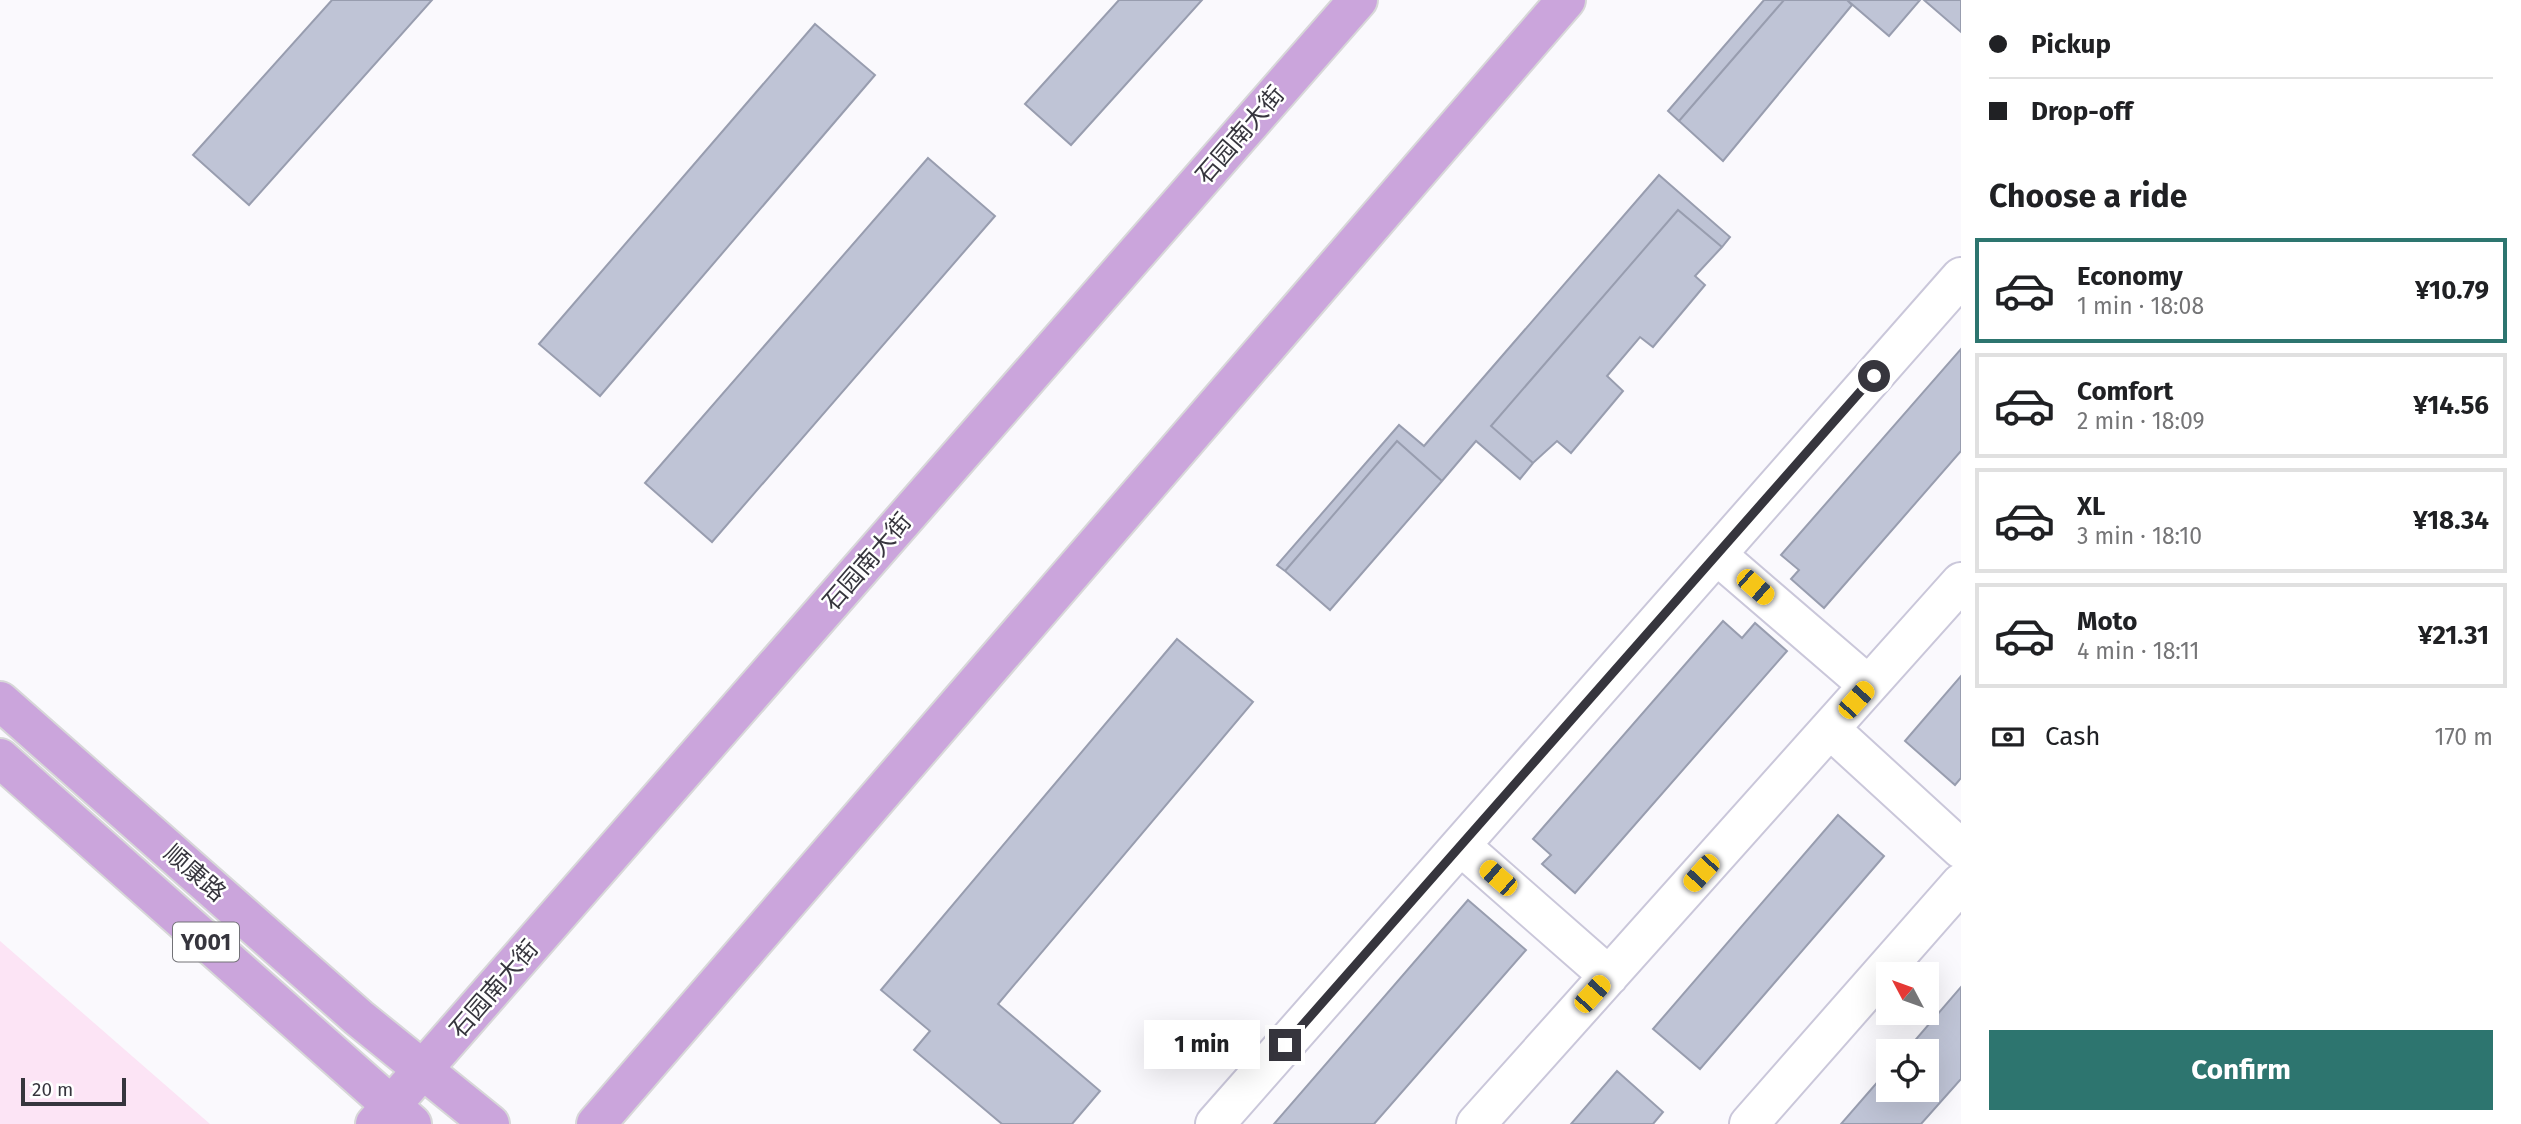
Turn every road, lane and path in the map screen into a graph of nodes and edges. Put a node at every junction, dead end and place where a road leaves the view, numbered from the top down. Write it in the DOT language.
graph roads {
  1 [pos="1358,0"];
  2 [pos="1566,0"];
  3 [pos="1961,277"];
  4 [pos="1717,555"];
  5 [pos="1961,582"];
  6 [pos="1868,685"];
  7 [pos="0,701"];
  8 [pos="1830,729"];
  9 [pos="0,758"];
  10 [pos="1461,846"];
  11 [pos="1961,849"];
  12 [pos="1961,883"];
  13 [pos="1609,976"];
  14 [pos="424,1069"];
  15 [pos="393,1118"];
  16 [pos="490,1124"];
  17 [pos="596,1124"];
  18 [pos="1215,1124"];
  19 [pos="1476,1124"];
  20 [pos="1749,1124"];
  1 -- 14 [label="main road, 石园南大街"];
  2 -- 17 [label="main road"];
  3 -- 4 [label="lane"];
  4 -- 6 [label="lane"];
  4 -- 10 [label="lane"];
  5 -- 6 [label="lane"];
  6 -- 8 [label="lane"];
  7 -- 14 [label="main road, 顺康路"];
  8 -- 11 [label="lane"];
  8 -- 13 [label="lane"];
  9 -- 15 [label="main road, 顺康路 / Y001"];
  10 -- 13 [label="lane"];
  10 -- 18 [label="lane"];
  12 -- 20 [label="lane"];
  13 -- 19 [label="lane"];
  14 -- 15 [label="main road, 石园南大街"];
  14 -- 16 [label="main road, 顺康路"];
}
